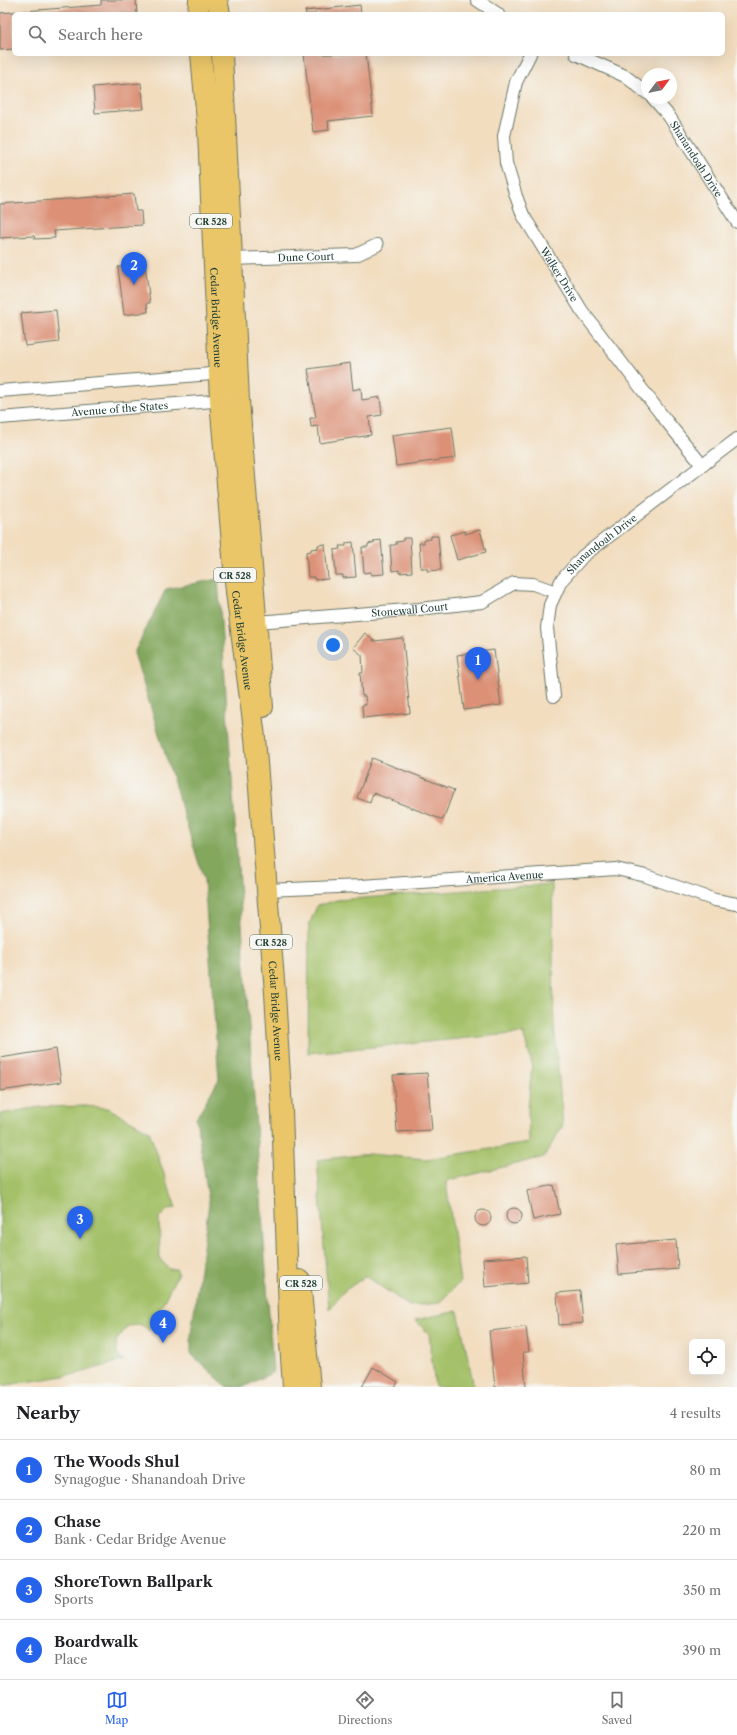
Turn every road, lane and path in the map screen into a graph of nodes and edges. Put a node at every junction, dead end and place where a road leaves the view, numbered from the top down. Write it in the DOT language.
graph roads {
  1 [pos="199,0"];
  2 [pos="217,0"];
  3 [pos="477,0"];
  4 [pos="198,12"];
  5 [pos="220,12"];
  6 [pos="495,12"];
  7 [pos="201,56"];
  8 [pos="222,56"];
  9 [pos="529,56"];
  10 [pos="580,56"];
  11 [pos="641,88"];
  12 [pos="659,104"];
  13 [pos="735,215"];
  14 [pos="377,245"];
  15 [pos="232,259"];
  16 [pos="228,372"];
  17 [pos="0,391"];
  18 [pos="230,400"];
  19 [pos="0,418"];
  20 [pos="737,439"];
  21 [pos="702,465"];
  22 [pos="556,592"];
  23 [pos="258,622"];
  24 [pos="554,696"];
  25 [pos="258,777"];
  26 [pos="267,890"];
  27 [pos="737,904"];
  28 [pos="284,1179"];
  29 [pos="293,1387"];
  30 [pos="310,1387"];
  1 -- 4 [label="main road"];
  2 -- 5 [label="main road"];
  3 -- 6 [label="street"];
  7 -- 16 [label="main road, Cedar Bridge Avenue / CR 528"];
  8 -- 15 [label="main road"];
  9 -- 21 [label="street, Walker Drive"];
  10 -- 11 [label="street"];
  12 -- 13 [label="street, Shanandoah Drive"];
  14 -- 15 [label="street, Dune Court"];
  15 -- 16 [label="main road"];
  16 -- 17 [label="street"];
  16 -- 18 [label="main road"];
  18 -- 19 [label="street, Avenue of the States"];
  18 -- 23 [label="main road"];
  18 -- 25 [label="main road, Cedar Bridge Avenue / CR 528"];
  20 -- 21 [label="street, Shanandoah Drive"];
  21 -- 22 [label="street, Shanandoah Drive"];
  22 -- 23 [label="street, Stonewall Court"];
  22 -- 24 [label="street, Shanandoah Drive"];
  23 -- 25 [label="main road"];
  25 -- 26 [label="main road, Cedar Bridge Avenue / CR 528"];
  26 -- 27 [label="street, America Avenue"];
  26 -- 28 [label="main road, Cedar Bridge Avenue / CR 528"];
  28 -- 29 [label="main road, Cedar Bridge Avenue / CR 528"];
  28 -- 30 [label="main road, Cedar Bridge Avenue / CR 528"];
}
